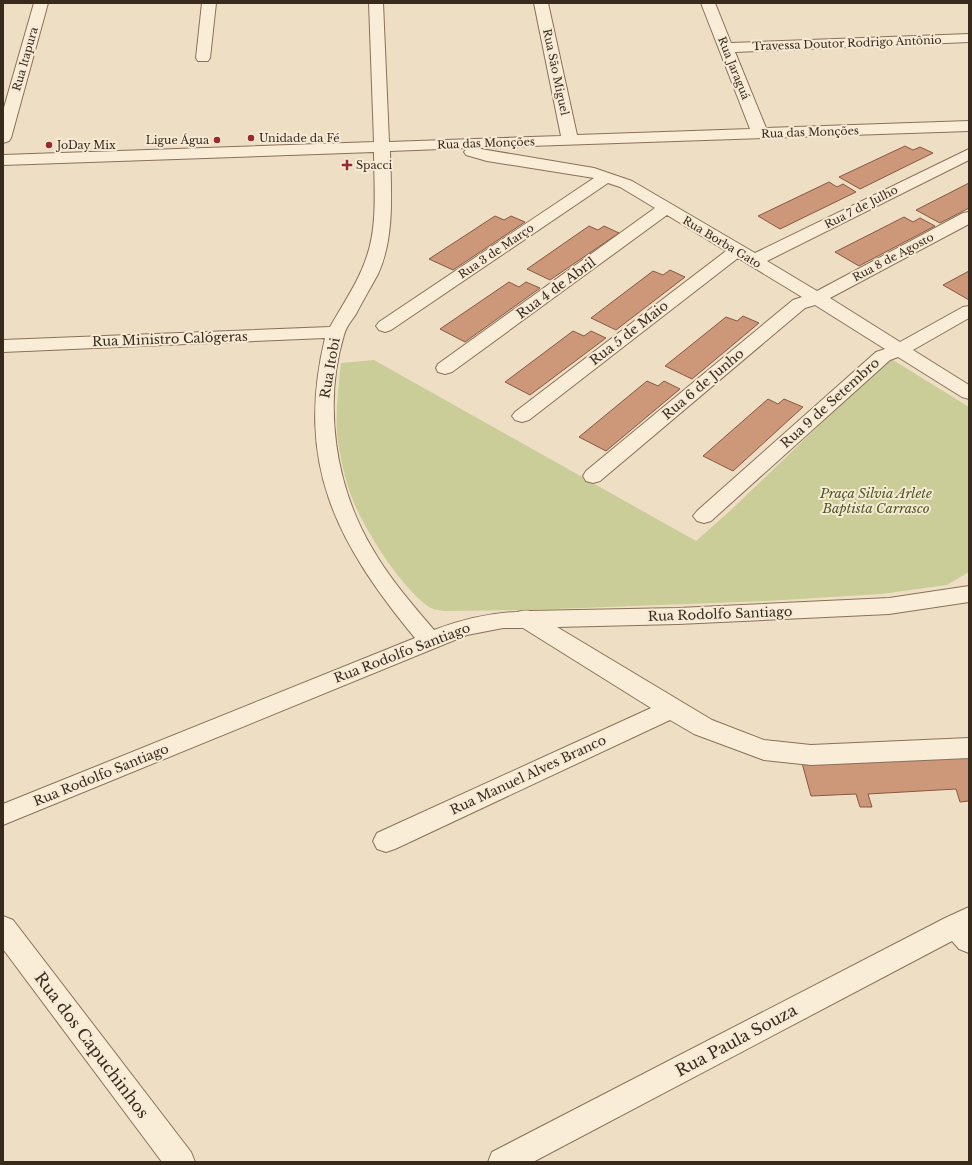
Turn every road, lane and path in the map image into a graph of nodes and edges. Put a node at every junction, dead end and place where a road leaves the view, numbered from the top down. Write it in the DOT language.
graph roads {
  1 [pos="41,3"];
  2 [pos="209,3"];
  3 [pos="376,3"];
  4 [pos="541,3"];
  5 [pos="708,3"];
  6 [pos="969,38"];
  7 [pos="726,48"];
  8 [pos="202,58"];
  9 [pos="969,126"];
  10 [pos="760,134"];
  11 [pos="3,138"];
  12 [pos="570,140"];
  13 [pos="454,144"];
  14 [pos="382,147"];
  15 [pos="969,154"];
  16 [pos="3,160"];
  17 [pos="607,177"];
  18 [pos="666,208"];
  19 [pos="969,217"];
  20 [pos="736,251"];
  21 [pos="754,261"];
  22 [pos="817,298"];
  23 [pos="969,311"];
  24 [pos="386,326"];
  25 [pos="336,332"];
  26 [pos="3,346"];
  27 [pos="900,350"];
  28 [pos="445,368"];
  29 [pos="969,393"];
  30 [pos="522,416"];
  31 [pos="594,476"];
  32 [pos="704,516"];
  33 [pos="969,594"];
  34 [pos="525,618"];
  35 [pos="430,641"];
  36 [pos="671,709"];
  37 [pos="969,748"];
  38 [pos="3,814"];
  39 [pos="386,841"];
  40 [pos="3,928"];
  41 [pos="964,928"];
  42 [pos="180,1162"];
  43 [pos="503,1162"];
  1 -- 11 [label="street, Rua Itapura"];
  2 -- 8 [label="street"];
  3 -- 14 [label="street, Rua Itobi"];
  4 -- 12 [label="street, Rua São Miguel"];
  5 -- 7 [label="street, Rua Jaraguá"];
  6 -- 7 [label="street, Travessa Doutor Rodrigo Antônio"];
  7 -- 10 [label="street, Rua Jaraguá"];
  9 -- 10 [label="street, Rua das Monções"];
  10 -- 12 [label="street, Rua das Monções"];
  12 -- 13 [label="street, Rua das Monções"];
  13 -- 14 [label="street, Rua das Monções"];
  13 -- 17 [label="street, Rua Borba Gato"];
  14 -- 16 [label="street, Rua das Monções"];
  14 -- 25 [label="street, Rua Itobi"];
  15 -- 21 [label="street, Rua 7 de Julho"];
  17 -- 18 [label="street, Rua Borba Gato"];
  17 -- 24 [label="street, Rua 3 de Março"];
  18 -- 20 [label="street, Rua Borba Gato"];
  18 -- 28 [label="street, Rua 4 de Abril"];
  19 -- 22 [label="street, Rua 8 de Agosto"];
  20 -- 21 [label="street, Rua Borba Gato"];
  20 -- 30 [label="street, Rua 5 de Maio"];
  21 -- 22 [label="street, Rua Borba Gato"];
  22 -- 27 [label="street, Rua Borba Gato"];
  22 -- 31 [label="street, Rua 6 de Junho"];
  23 -- 27 [label="street, Rua 9 de Setembro"];
  25 -- 26 [label="street, Rua Ministro Calógeras"];
  25 -- 35 [label="street, Rua Itobi"];
  27 -- 29 [label="street, Rua Borba Gato"];
  27 -- 32 [label="street, Rua 9 de Setembro"];
  33 -- 34 [label="street, Rua Rodolfo Santiago"];
  34 -- 35 [label="street, Rua Rodolfo Santiago"];
  34 -- 36 [label="street"];
  35 -- 38 [label="street, Rua Rodolfo Santiago"];
  36 -- 37 [label="street"];
  36 -- 39 [label="street, Rua Manuel Alves Branco"];
  40 -- 42 [label="street, Rua dos Capuchinhos"];
  41 -- 43 [label="street, Rua Paula Souza"];
}
